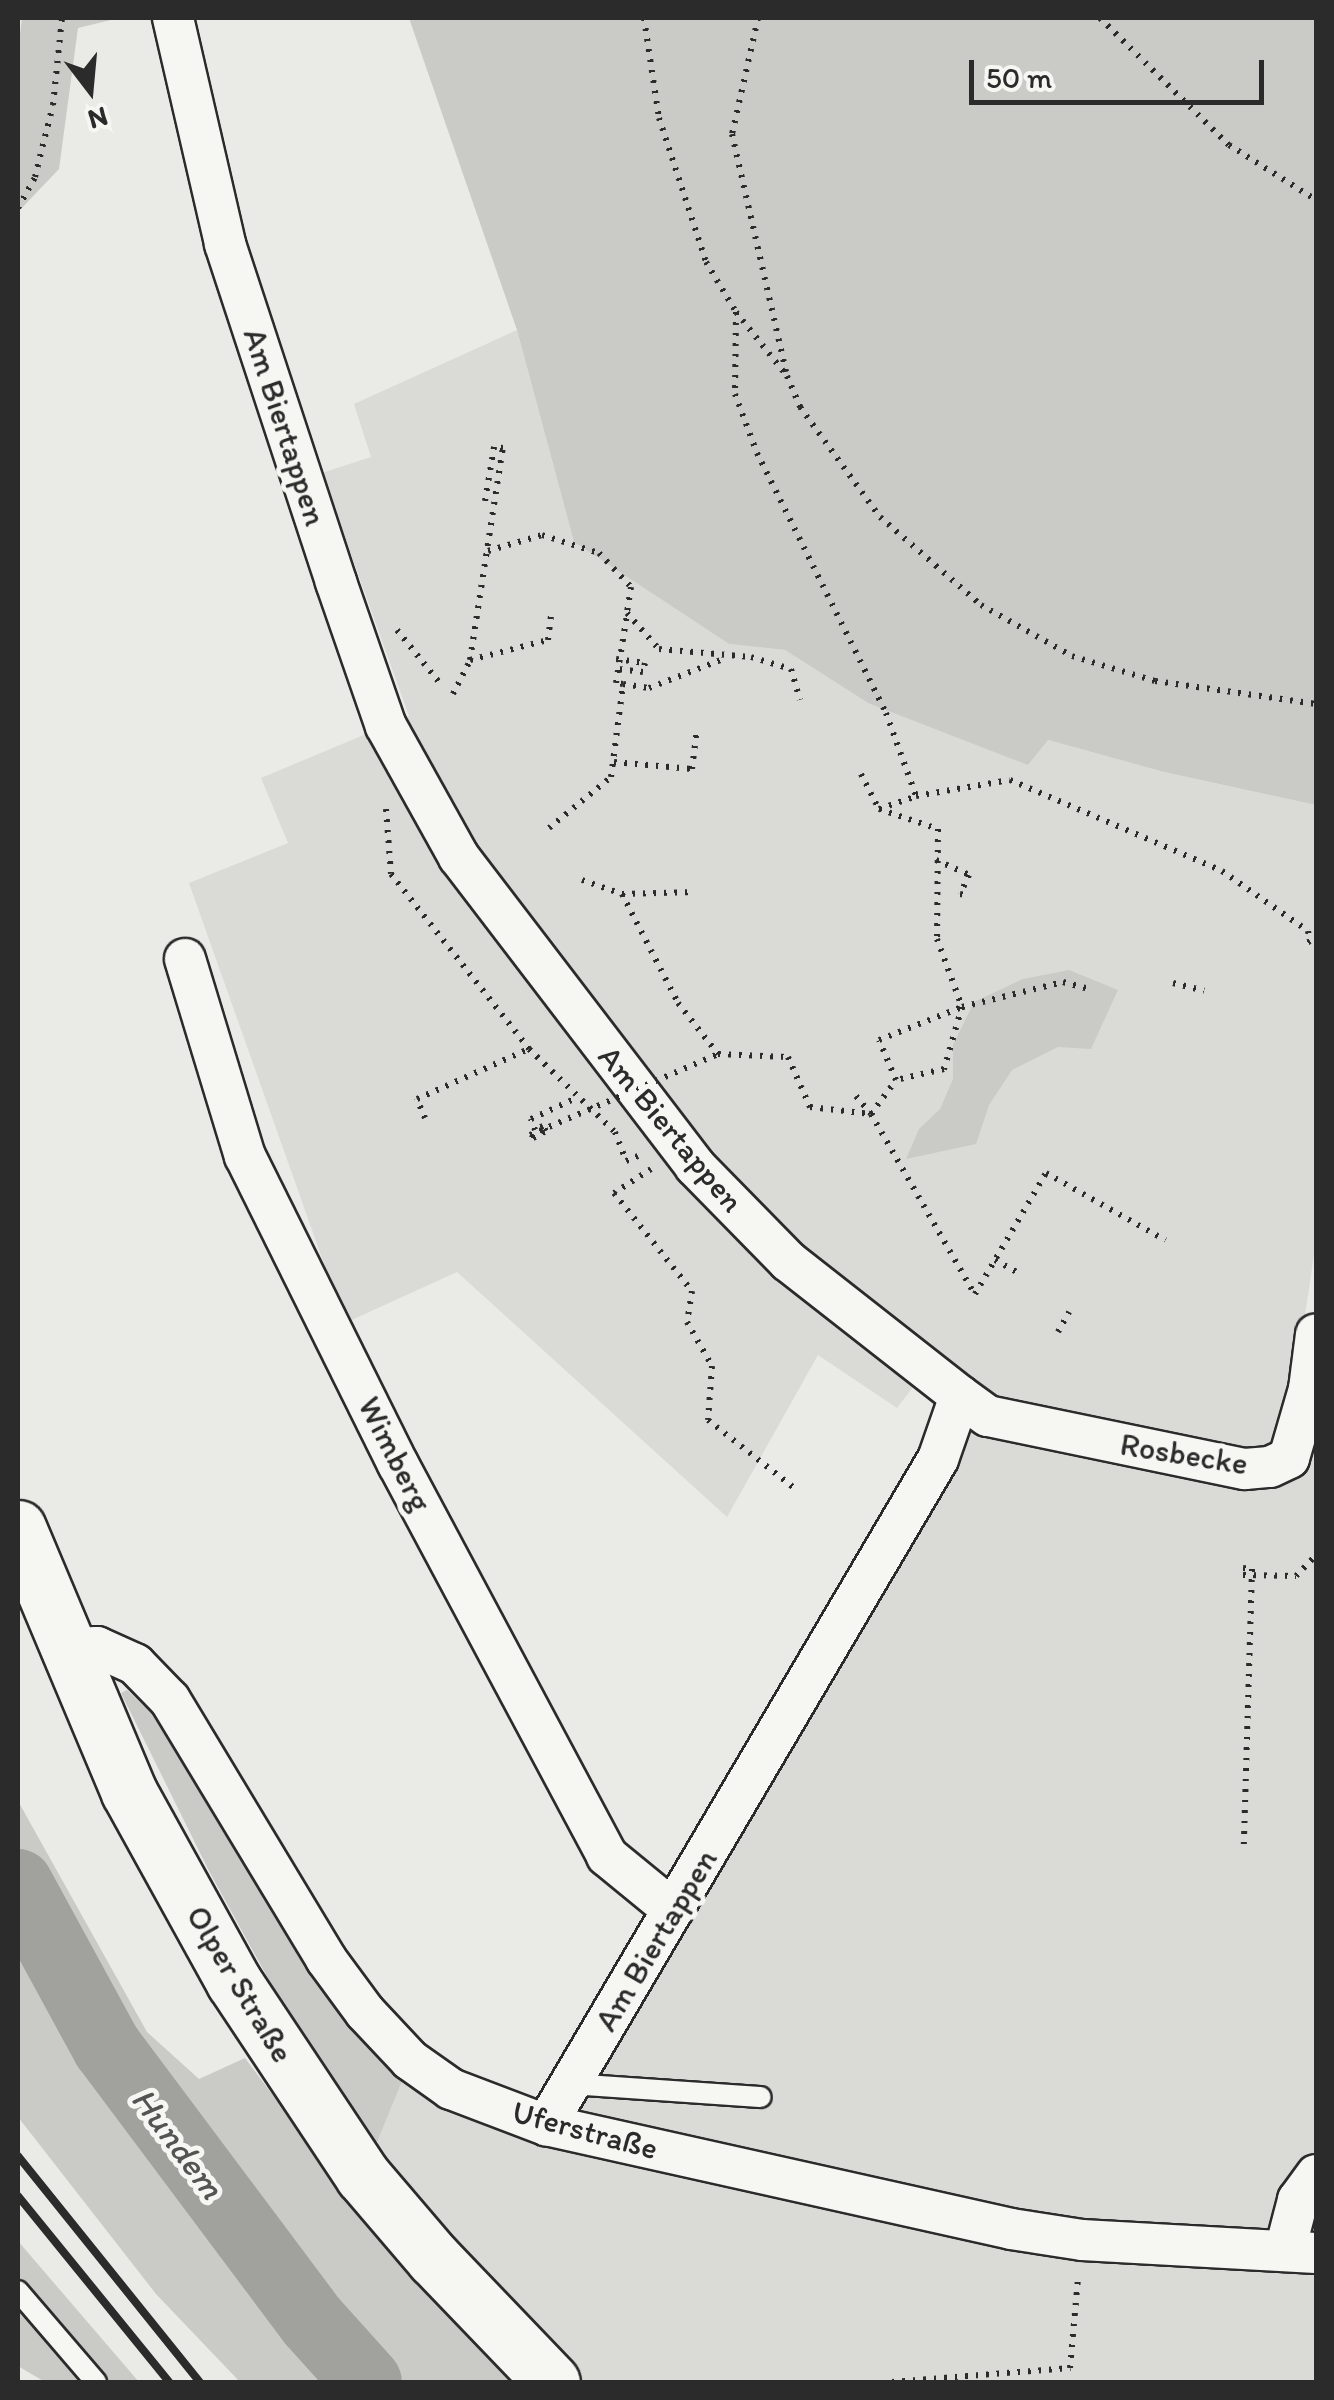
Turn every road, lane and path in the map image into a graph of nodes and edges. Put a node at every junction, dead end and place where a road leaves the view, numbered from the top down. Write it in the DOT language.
graph roads {
  1 [pos="62,18"];
  2 [pos="173,18"];
  3 [pos="644,18"];
  4 [pos="758,18"];
  5 [pos="1100,18"];
  6 [pos="1316,200"];
  7 [pos="18,208"];
  8 [pos="736,312"];
  9 [pos="787,376"];
  10 [pos="486,501"];
  11 [pos="488,551"];
  12 [pos="627,613"];
  13 [pos="552,616"];
  14 [pos="726,658"];
  15 [pos="616,659"];
  16 [pos="470,660"];
  17 [pos="618,669"];
  18 [pos="623,684"];
  19 [pos="453,694"];
  20 [pos="800,700"];
  21 [pos="1316,704"];
  22 [pos="696,734"];
  23 [pos="613,762"];
  24 [pos="408,764"];
  25 [pos="861,774"];
  26 [pos="916,796"];
  27 [pos="879,809"];
  28 [pos="549,828"];
  29 [pos="936,860"];
  30 [pos="582,880"];
  31 [pos="695,892"];
  32 [pos="622,894"];
  33 [pos="966,895"];
  34 [pos="1305,944"];
  35 [pos="185,960"];
  36 [pos="1174,983"];
  37 [pos="1090,989"];
  38 [pos="1204,991"];
  39 [pos="962,1007"];
  40 [pos="529,1049"];
  41 [pos="718,1054"];
  42 [pos="896,1080"];
  43 [pos="856,1096"];
  44 [pos="576,1098"];
  45 [pos="871,1114"];
  46 [pos="425,1118"];
  47 [pos="615,1132"];
  48 [pos="683,1148"];
  49 [pos="1165,1240"];
  50 [pos="995,1260"];
  51 [pos="1017,1272"];
  52 [pos="1070,1312"];
  53 [pos="1058,1332"];
  54 [pos="1315,1358"];
  55 [pos="960,1396"];
  56 [pos="1303,1459"];
  57 [pos="794,1488"];
  58 [pos="18,1528"];
  59 [pos="1316,1555"];
  60 [pos="69,1648"];
  61 [pos="1244,1846"];
  62 [pos="674,1910"];
  63 [pos="570,2084"];
  64 [pos="761,2097"];
  65 [pos="546,2125"];
  66 [pos="1316,2175"];
  67 [pos="1300,2252"];
  68 [pos="18,2291"];
  69 [pos="1074,2321"];
  70 [pos="96,2382"];
  71 [pos="552,2382"];
  72 [pos="892,2382"];
  1 -- 7 [label="path"];
  2 -- 24 [label="street, Am Biertappen"];
  3 -- 8 [label="path"];
  4 -- 9 [label="path"];
  5 -- 6 [label="path"];
  8 -- 9 [label="path"];
  8 -- 26 [label="path"];
  9 -- 21 [label="path"];
  10 -- 11 [label="path"];
  11 -- 12 [label="path"];
  11 -- 16 [label="path"];
  12 -- 14 [label="path"];
  12 -- 17 [label="path"];
  13 -- 16 [label="path"];
  14 -- 18 [label="path"];
  14 -- 20 [label="path"];
  15 -- 17 [label="path"];
  16 -- 19 [label="path"];
  17 -- 18 [label="path"];
  18 -- 23 [label="path"];
  22 -- 23 [label="path"];
  23 -- 28 [label="path"];
  24 -- 40 [label="path"];
  24 -- 48 [label="street, Am Biertappen"];
  25 -- 27 [label="path"];
  26 -- 27 [label="path"];
  26 -- 34 [label="path"];
  27 -- 29 [label="path"];
  29 -- 33 [label="path"];
  29 -- 39 [label="path"];
  30 -- 32 [label="path"];
  31 -- 32 [label="path"];
  32 -- 41 [label="path"];
  35 -- 62 [label="street, Wimberg"];
  36 -- 38 [label="path"];
  37 -- 39 [label="path"];
  39 -- 42 [label="path"];
  39 -- 42 [label="path"];
  40 -- 44 [label="path"];
  40 -- 46 [label="path"];
  41 -- 44 [label="path, bridge"];
  41 -- 45 [label="path"];
  42 -- 45 [label="path"];
  43 -- 45 [label="path"];
  44 -- 47 [label="path"];
  45 -- 50 [label="path"];
  48 -- 55 [label="street, Am Biertappen"];
  48 -- 57 [label="path"];
  49 -- 50 [label="path"];
  50 -- 51 [label="path"];
  52 -- 53 [label="path"];
  54 -- 56 [label="street, Rosbecke"];
  55 -- 56 [label="street, Rosbecke"];
  55 -- 62 [label="street, Am Biertappen"];
  58 -- 60 [label="main road, Olper Straße"];
  59 -- 61 [label="path, bridge"];
  60 -- 65 [label="street, Uferstraße"];
  60 -- 71 [label="main road, Olper Straße"];
  62 -- 63 [label="street, Am Biertappen"];
  63 -- 64 [label="lane"];
  63 -- 65 [label="street, Am Biertappen"];
  65 -- 67 [label="street, Uferstraße"];
  66 -- 67 [label="street"];
  68 -- 70 [label="lane"];
  69 -- 72 [label="path"];
}
